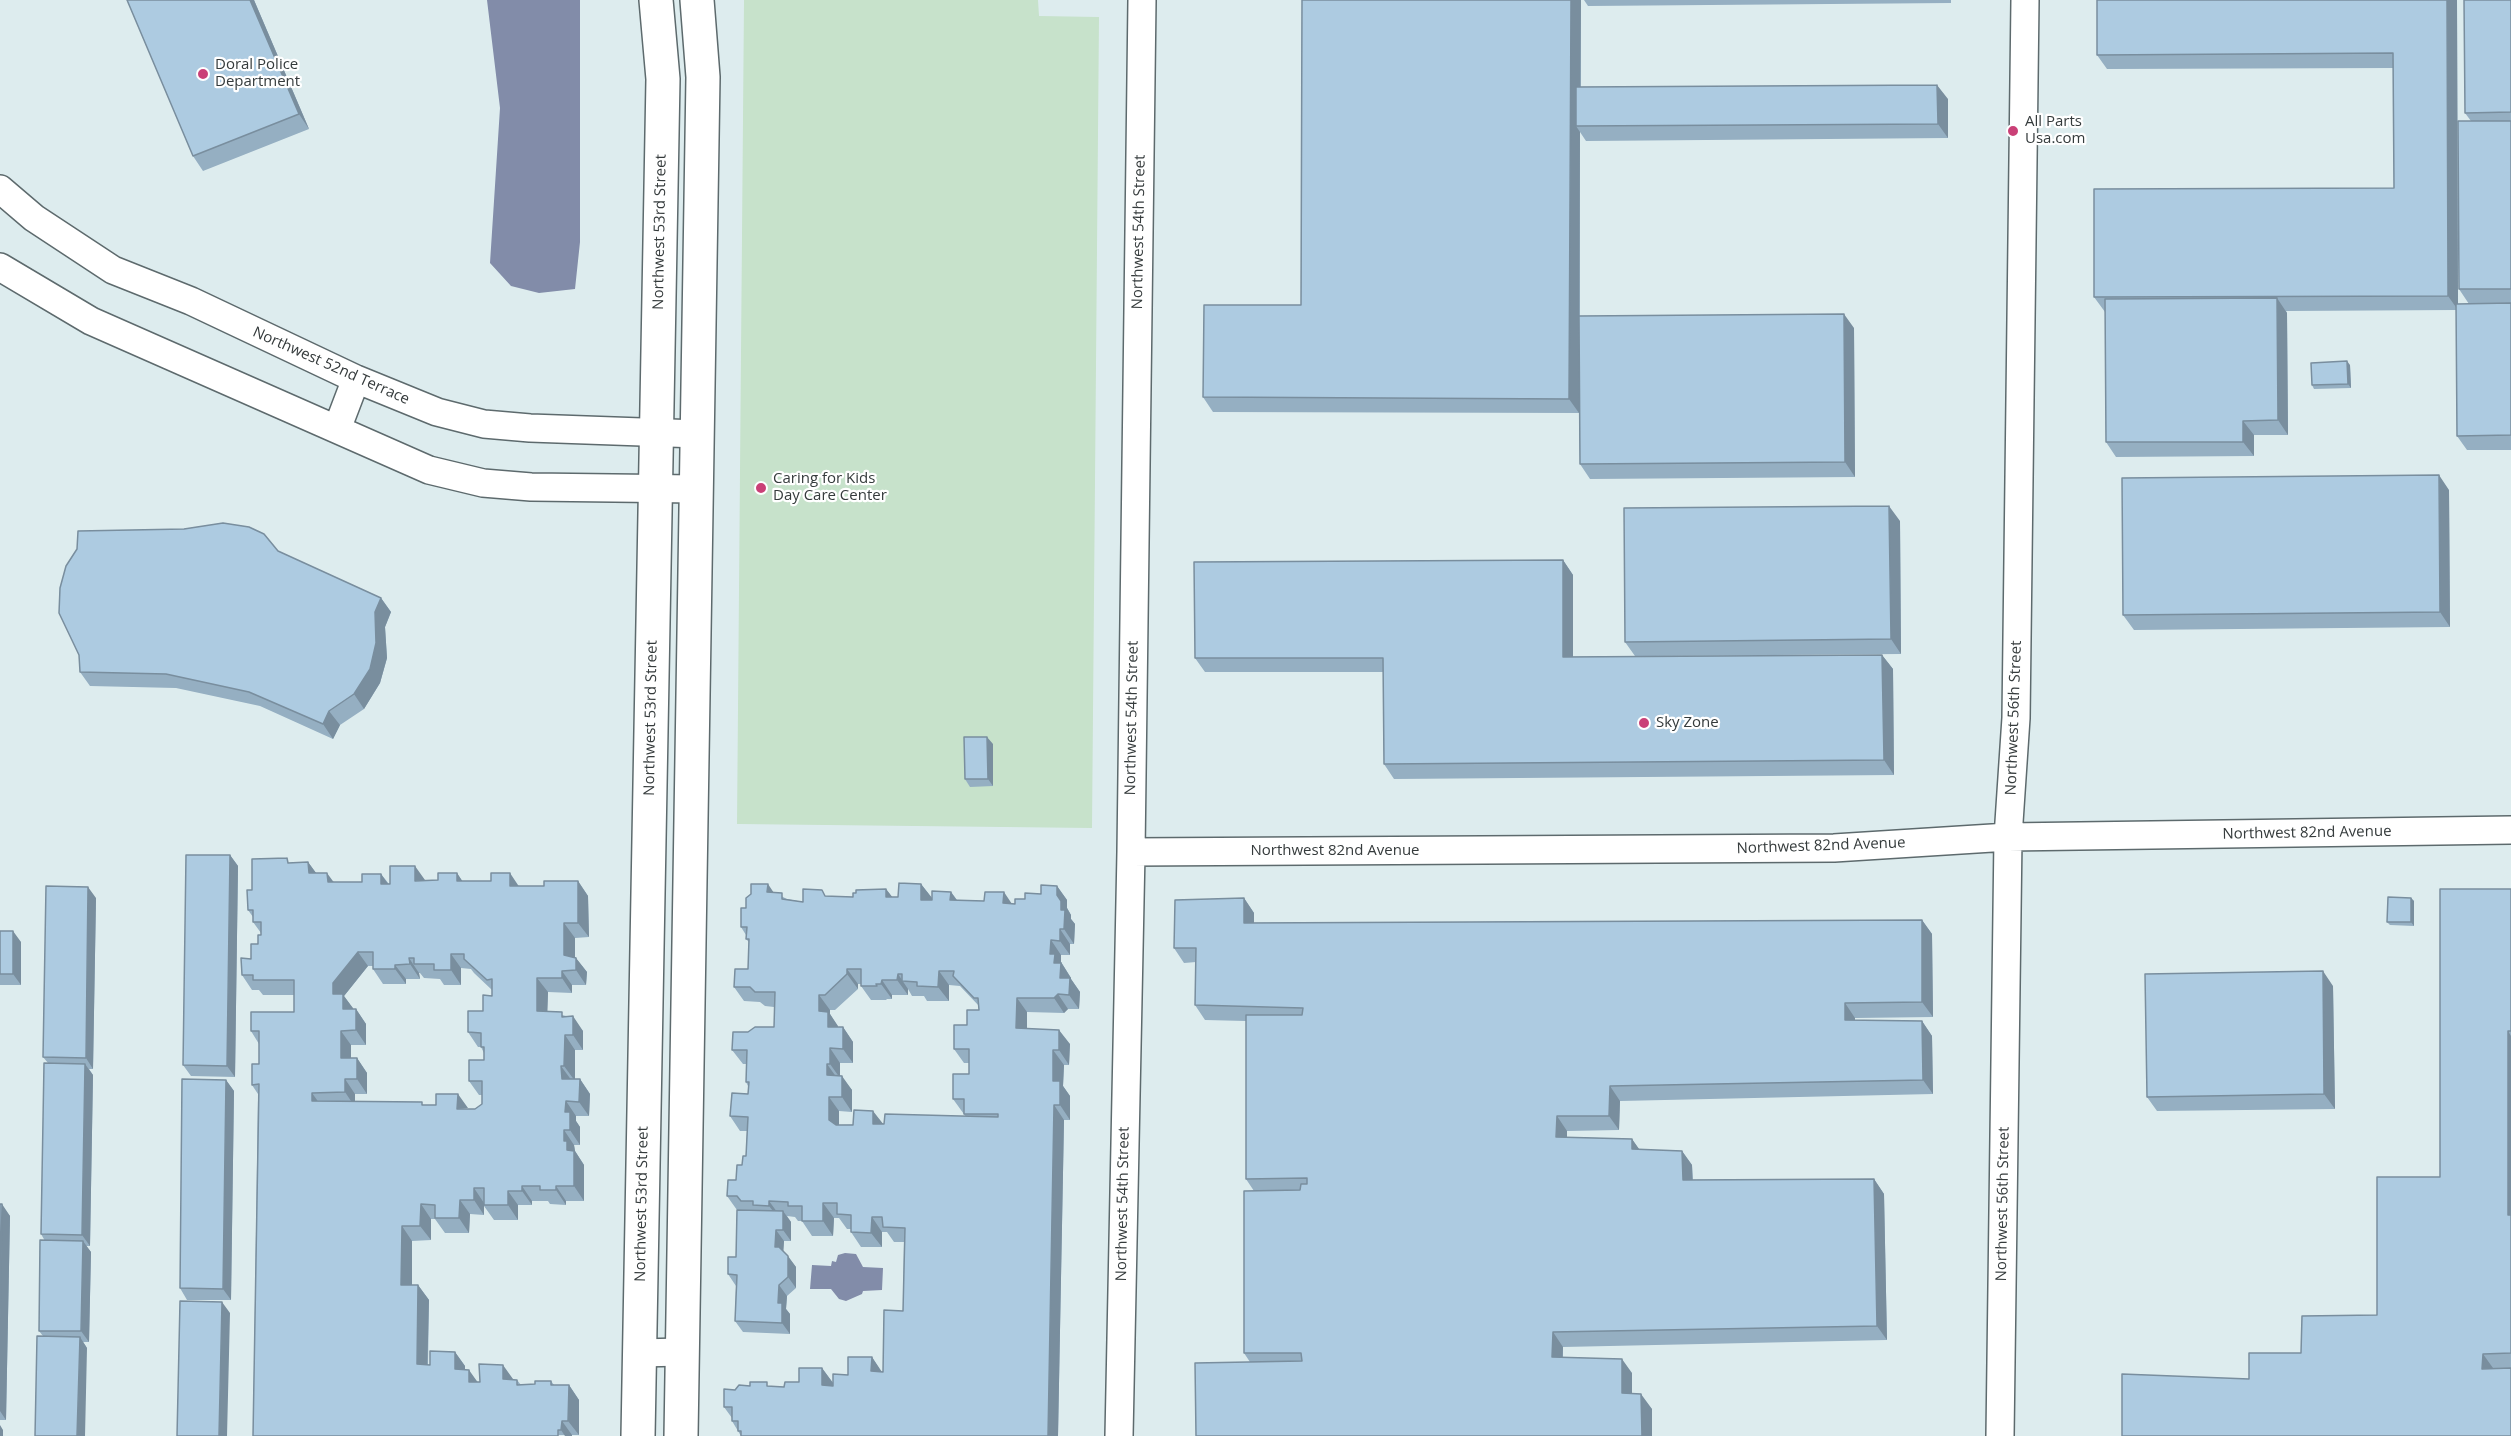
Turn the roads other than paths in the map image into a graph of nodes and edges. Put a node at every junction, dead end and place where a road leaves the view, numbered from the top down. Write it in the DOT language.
graph roads {
  1 [pos="656,0"];
  2 [pos="697,0"];
  3 [pos="1142,0"];
  4 [pos="2025,0"];
  5 [pos="0,189"];
  6 [pos="0,267"];
  7 [pos="356,379"];
  8 [pos="337,429"];
  9 [pos="656,432"];
  10 [pos="698,434"];
  11 [pos="654,488"];
  12 [pos="696,489"];
  13 [pos="2511,830"];
  14 [pos="2008,837"];
  15 [pos="1131,852"];
  16 [pos="682,1352"];
  17 [pos="639,1353"];
  18 [pos="638,1436"];
  19 [pos="681,1436"];
  20 [pos="1119,1436"];
  21 [pos="2000,1436"];
  1 -- 9 [label="street, Northwest 53rd Street"];
  2 -- 10 [label="street"];
  3 -- 15 [label="street, Northwest 54th Street"];
  4 -- 14 [label="street, Northwest 56th Street"];
  5 -- 7 [label="street, Northwest 52nd Terrace"];
  6 -- 8 [label="street"];
  7 -- 8 [label="street"];
  7 -- 9 [label="street, Northwest 52nd Terrace"];
  8 -- 11 [label="street"];
  9 -- 10 [label="street, Northwest 52nd Terrace"];
  9 -- 11 [label="street, Northwest 53rd Street"];
  10 -- 12 [label="street"];
  11 -- 12 [label="street"];
  11 -- 17 [label="street, Northwest 53rd Street"];
  12 -- 16 [label="street"];
  13 -- 14 [label="street, Northwest 82nd Avenue"];
  14 -- 15 [label="street, Northwest 82nd Avenue"];
  14 -- 21 [label="street, Northwest 56th Street"];
  15 -- 20 [label="street, Northwest 54th Street"];
  16 -- 17 [label="street"];
  16 -- 19 [label="street"];
  17 -- 18 [label="street, Northwest 53rd Street"];
}
